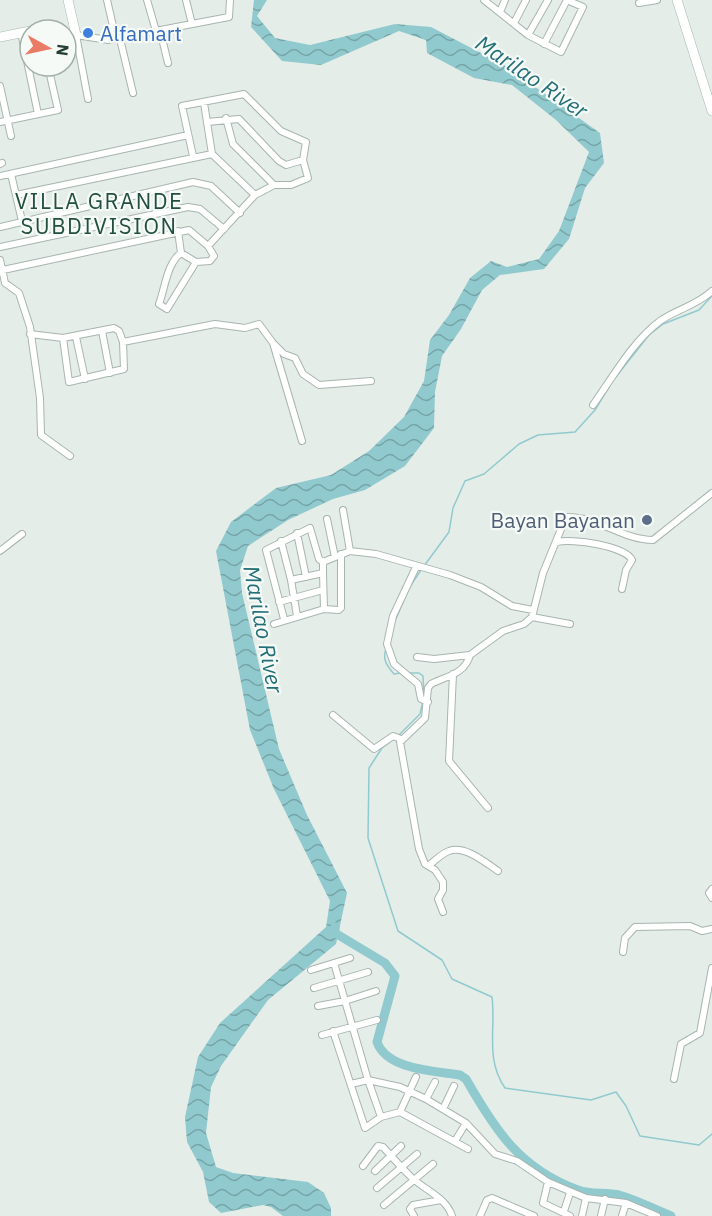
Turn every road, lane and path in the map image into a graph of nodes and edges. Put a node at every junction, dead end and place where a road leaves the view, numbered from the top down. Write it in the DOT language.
graph roads {
  1 [pos="68,0"];
  2 [pos="107,0"];
  3 [pos="147,0"];
  4 [pos="186,0"];
  5 [pos="230,0"];
  6 [pos="484,0"];
  7 [pos="506,0"];
  8 [pos="526,0"];
  9 [pos="548,0"];
  10 [pos="567,0"];
  11 [pos="657,0"];
  12 [pos="677,0"];
  13 [pos="639,3"];
  14 [pos="500,12"];
  15 [pos="70,18"];
  16 [pos="514,23"];
  17 [pos="192,24"];
  18 [pos="158,31"];
  19 [pos="18,33"];
  20 [pos="528,35"];
  21 [pos="78,36"];
  22 [pos="0,37"];
  23 [pos="118,39"];
  24 [pos="544,44"];
  25 [pos="78,61"];
  26 [pos="168,63"];
  27 [pos="32,78"];
  28 [pos="51,78"];
  29 [pos="0,86"];
  30 [pos="133,93"];
  31 [pos="709,93"];
  32 [pos="88,99"];
  33 [pos="204,103"];
  34 [pos="712,111"];
  35 [pos="38,114"];
  36 [pos="226,118"];
  37 [pos="8,121"];
  38 [pos="0,122"];
  39 [pos="207,122"];
  40 [pos="188,135"];
  41 [pos="11,136"];
  42 [pos="212,154"];
  43 [pos="193,156"];
  44 [pos="303,160"];
  45 [pos="11,174"];
  46 [pos="0,176"];
  47 [pos="274,185"];
  48 [pos="16,195"];
  49 [pos="255,195"];
  50 [pos="240,213"];
  51 [pos="22,221"];
  52 [pos="0,226"];
  53 [pos="224,229"];
  54 [pos="178,231"];
  55 [pos="208,246"];
  56 [pos="0,247"];
  57 [pos="181,253"];
  58 [pos="0,260"];
  59 [pos="196,262"];
  60 [pos="3,270"];
  61 [pos="166,288"];
  62 [pos="712,291"];
  63 [pos="176,295"];
  64 [pos="102,331"];
  65 [pos="30,334"];
  66 [pos="76,337"];
  67 [pos="63,338"];
  68 [pos="123,342"];
  69 [pos="273,343"];
  70 [pos="110,373"];
  71 [pos="85,379"];
  72 [pos="371,381"];
  73 [pos="593,405"];
  74 [pos="302,441"];
  75 [pos="70,456"];
  76 [pos="712,493"];
  77 [pos="343,510"];
  78 [pos="327,519"];
  79 [pos="297,533"];
  80 [pos="22,534"];
  81 [pos="281,541"];
  82 [pos="557,542"];
  83 [pos="0,550"];
  84 [pos="350,551"];
  85 [pos="338,556"];
  86 [pos="323,562"];
  87 [pos="420,568"];
  88 [pos="323,573"];
  89 [pos="306,577"];
  90 [pos="291,580"];
  91 [pos="622,589"];
  92 [pos="323,590"];
  93 [pos="294,598"];
  94 [pos="279,602"];
  95 [pos="324,609"];
  96 [pos="532,613"];
  97 [pos="297,616"];
  98 [pos="284,619"];
  99 [pos="274,624"];
  100 [pos="570,624"];
  101 [pos="470,655"];
  102 [pos="417,657"];
  103 [pos="453,674"];
  104 [pos="428,702"];
  105 [pos="333,715"];
  106 [pos="401,739"];
  107 [pos="488,808"];
  108 [pos="429,865"];
  109 [pos="498,871"];
  110 [pos="712,889"];
  111 [pos="712,898"];
  112 [pos="443,912"];
  113 [pos="712,928"];
  114 [pos="623,952"];
  115 [pos="350,958"];
  116 [pos="334,963"];
  117 [pos="712,968"];
  118 [pos="311,970"];
  119 [pos="368,972"];
  120 [pos="340,981"];
  121 [pos="314,988"];
  122 [pos="376,991"];
  123 [pos="345,1001"];
  124 [pos="318,1006"];
  125 [pos="377,1020"];
  126 [pos="351,1027"];
  127 [pos="333,1031"];
  128 [pos="322,1035"];
  129 [pos="416,1077"];
  130 [pos="674,1079"];
  131 [pos="369,1080"];
  132 [pos="435,1082"];
  133 [pos="351,1084"];
  134 [pos="454,1086"];
  135 [pos="409,1091"];
  136 [pos="426,1099"];
  137 [pos="442,1109"];
  138 [pos="400,1112"];
  139 [pos="381,1117"];
  140 [pos="466,1123"];
  141 [pos="455,1141"];
  142 [pos="401,1146"];
  143 [pos="468,1149"];
  144 [pos="417,1154"];
  145 [pos="391,1156"];
  146 [pos="433,1164"];
  147 [pos="363,1166"];
  148 [pos="402,1167"];
  149 [pos="375,1171"];
  150 [pos="415,1180"];
  151 [pos="548,1182"];
  152 [pos="377,1188"];
  153 [pos="570,1193"];
  154 [pos="586,1198"];
  155 [pos="605,1199"];
  156 [pos="441,1200"];
  157 [pos="626,1203"];
  158 [pos="384,1205"];
  159 [pos="567,1214"];
  160 [pos="646,1214"];
  161 [pos="414,1216"];
  162 [pos="452,1216"];
  163 [pos="482,1216"];
  164 [pos="534,1216"];
  165 [pos="582,1216"];
  166 [pos="601,1216"];
  167 [pos="622,1216"];
  168 [pos="657,1216"];
  1 -- 15 [label="main road"];
  2 -- 23 [label="street"];
  3 -- 18 [label="street"];
  4 -- 17 [label="street"];
  5 -- 17 [label="street"];
  6 -- 14 [label="street"];
  7 -- 14 [label="street"];
  8 -- 16 [label="street"];
  9 -- 20 [label="street"];
  10 -- 24 [label="street"];
  10 -- 24 [label="street"];
  11 -- 13 [label="street"];
  12 -- 31 [label="main road"];
  14 -- 16 [label="street"];
  16 -- 20 [label="street"];
  17 -- 18 [label="street"];
  18 -- 23 [label="street"];
  18 -- 26 [label="street"];
  19 -- 22 [label="main road"];
  20 -- 24 [label="street"];
  21 -- 23 [label="street"];
  23 -- 30 [label="street"];
  25 -- 32 [label="street"];
  27 -- 35 [label="street"];
  28 -- 35 [label="street"];
  29 -- 37 [label="street"];
  31 -- 34 [label="main road"];
  33 -- 39 [label="street"];
  33 -- 40 [label="street"];
  33 -- 44 [label="street"];
  35 -- 37 [label="street"];
  36 -- 39 [label="street"];
  36 -- 44 [label="street"];
  36 -- 47 [label="street"];
  37 -- 38 [label="street"];
  37 -- 41 [label="street"];
  39 -- 42 [label="street"];
  40 -- 43 [label="street"];
  40 -- 45 [label="street"];
  42 -- 43 [label="street"];
  42 -- 49 [label="street"];
  43 -- 48 [label="street"];
  44 -- 47 [label="street"];
  45 -- 46 [label="street"];
  45 -- 48 [label="street"];
  47 -- 49 [label="street"];
  48 -- 51 [label="street"];
  49 -- 50 [label="street"];
  50 -- 51 [label="street"];
  50 -- 53 [label="street"];
  51 -- 52 [label="street"];
  53 -- 55 [label="street"];
  53 -- 56 [label="street"];
  54 -- 55 [label="street"];
  54 -- 57 [label="street"];
  54 -- 60 [label="street"];
  55 -- 59 [label="street"];
  57 -- 59 [label="street"];
  57 -- 61 [label="street"];
  58 -- 60 [label="street"];
  59 -- 63 [label="street"];
  60 -- 65 [label="street"];
  61 -- 63 [label="street"];
  61 -- 63 [label="street"];
  62 -- 73 [label="street"];
  64 -- 66 [label="street"];
  64 -- 68 [label="street"];
  64 -- 70 [label="street"];
  65 -- 67 [label="street"];
  65 -- 75 [label="street"];
  66 -- 67 [label="street"];
  66 -- 71 [label="street"];
  67 -- 71 [label="street"];
  68 -- 69 [label="street"];
  68 -- 70 [label="street"];
  69 -- 72 [label="street"];
  69 -- 74 [label="street"];
  70 -- 71 [label="street"];
  76 -- 82 [label="street"];
  77 -- 84 [label="street"];
  78 -- 85 [label="street"];
  79 -- 81 [label="street"];
  79 -- 86 [label="street"];
  79 -- 89 [label="street"];
  80 -- 83 [label="street"];
  81 -- 90 [label="street"];
  81 -- 94 [label="street"];
  82 -- 91 [label="street"];
  82 -- 96 [label="street"];
  84 -- 85 [label="street"];
  84 -- 87 [label="street"];
  85 -- 86 [label="street"];
  85 -- 95 [label="street"];
  86 -- 88 [label="street"];
  87 -- 96 [label="street"];
  87 -- 104 [label="street"];
  88 -- 89 [label="street"];
  88 -- 92 [label="street"];
  89 -- 90 [label="street"];
  90 -- 93 [label="street"];
  92 -- 93 [label="street"];
  92 -- 95 [label="street"];
  93 -- 94 [label="street"];
  93 -- 97 [label="street"];
  94 -- 98 [label="street"];
  95 -- 97 [label="street"];
  96 -- 100 [label="street"];
  96 -- 101 [label="street"];
  97 -- 98 [label="street"];
  98 -- 99 [label="street"];
  101 -- 102 [label="street"];
  101 -- 103 [label="street"];
  103 -- 104 [label="street"];
  103 -- 107 [label="street"];
  104 -- 106 [label="street"];
  105 -- 106 [label="street"];
  106 -- 108 [label="street"];
  108 -- 109 [label="street"];
  108 -- 112 [label="street"];
  110 -- 111 [label="street"];
  113 -- 114 [label="street"];
  115 -- 116 [label="street"];
  116 -- 118 [label="street"];
  116 -- 120 [label="street"];
  117 -- 130 [label="street"];
  119 -- 120 [label="street"];
  120 -- 121 [label="street"];
  120 -- 123 [label="street"];
  122 -- 123 [label="street"];
  123 -- 124 [label="street"];
  123 -- 126 [label="street"];
  125 -- 126 [label="street"];
  126 -- 127 [label="street"];
  126 -- 131 [label="street"];
  127 -- 128 [label="street"];
  127 -- 133 [label="street"];
  129 -- 135 [label="street"];
  131 -- 133 [label="street"];
  131 -- 135 [label="street"];
  131 -- 139 [label="street"];
  132 -- 136 [label="street"];
  133 -- 139 [label="street"];
  134 -- 137 [label="street"];
  135 -- 136 [label="street"];
  135 -- 138 [label="street"];
  136 -- 137 [label="street"];
  137 -- 140 [label="street"];
  138 -- 139 [label="street"];
  138 -- 141 [label="street"];
  140 -- 141 [label="street"];
  140 -- 151 [label="street"];
  141 -- 143 [label="street"];
  142 -- 145 [label="street"];
  144 -- 148 [label="street"];
  145 -- 147 [label="street"];
  145 -- 148 [label="street"];
  145 -- 149 [label="street"];
  146 -- 150 [label="street"];
  148 -- 150 [label="street"];
  148 -- 152 [label="street"];
  150 -- 156 [label="street"];
  150 -- 158 [label="street"];
  151 -- 153 [label="street"];
  151 -- 159 [label="street"];
  153 -- 154 [label="street"];
  153 -- 159 [label="street"];
  154 -- 155 [label="street"];
  154 -- 165 [label="street"];
  155 -- 157 [label="street"];
  155 -- 166 [label="street"];
  156 -- 161 [label="street"];
  156 -- 162 [label="street"];
  157 -- 160 [label="street"];
  157 -- 167 [label="street"];
  160 -- 168 [label="street"];
  163 -- 164 [label="street"];
}
